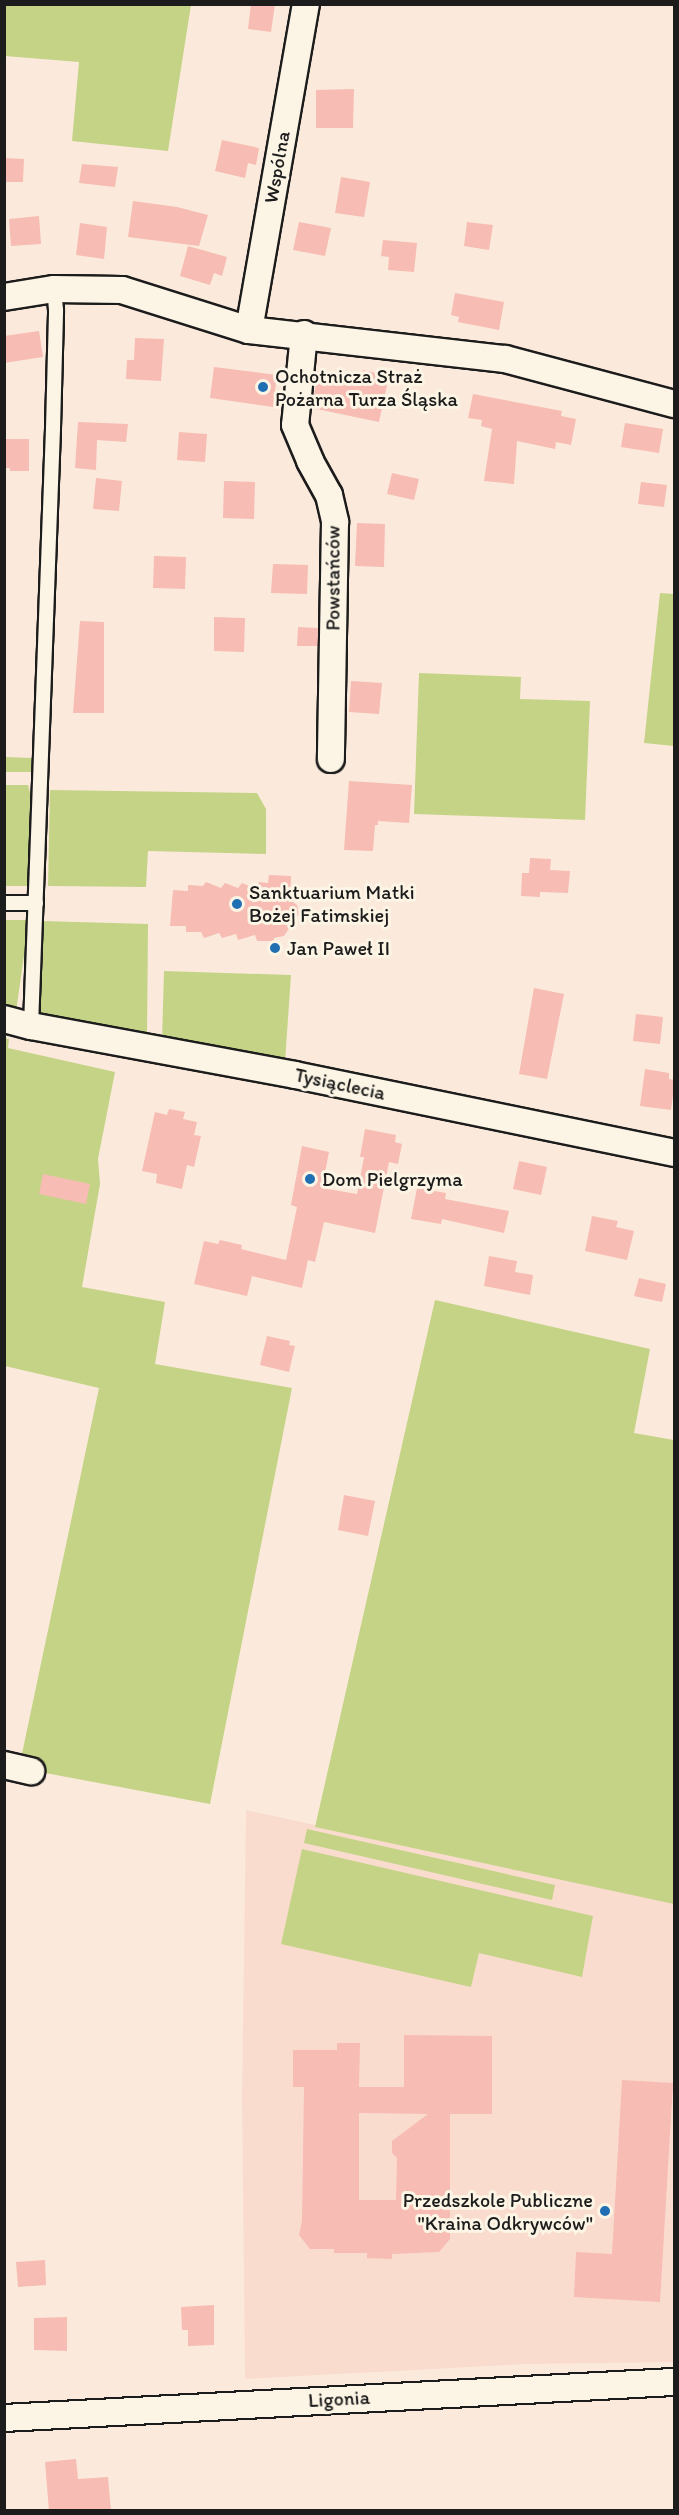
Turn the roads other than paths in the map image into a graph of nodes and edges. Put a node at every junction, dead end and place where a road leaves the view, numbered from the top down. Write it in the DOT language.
graph roads {
  1 [pos="306,4"];
  2 [pos="54,289"];
  3 [pos="4,297"];
  4 [pos="249,330"];
  5 [pos="304,334"];
  6 [pos="675,404"];
  7 [pos="330,759"];
  8 [pos="4,903"];
  9 [pos="36,903"];
  10 [pos="4,1019"];
  11 [pos="31,1026"];
  12 [pos="675,1153"];
  13 [pos="4,1765"];
  14 [pos="31,1771"];
  15 [pos="675,2382"];
  16 [pos="4,2418"];
  1 -- 4 [label="street, Wspólna"];
  2 -- 3 [label="street"];
  2 -- 4 [label="street"];
  2 -- 9 [label="lane"];
  4 -- 5 [label="street"];
  5 -- 6 [label="street"];
  5 -- 7 [label="street, Powstańców"];
  8 -- 9 [label="lane"];
  9 -- 11 [label="lane"];
  10 -- 11 [label="street, Tysiąclecia"];
  11 -- 12 [label="street, Tysiąclecia"];
  13 -- 14 [label="street"];
  15 -- 16 [label="street, Ligonia"];
}
